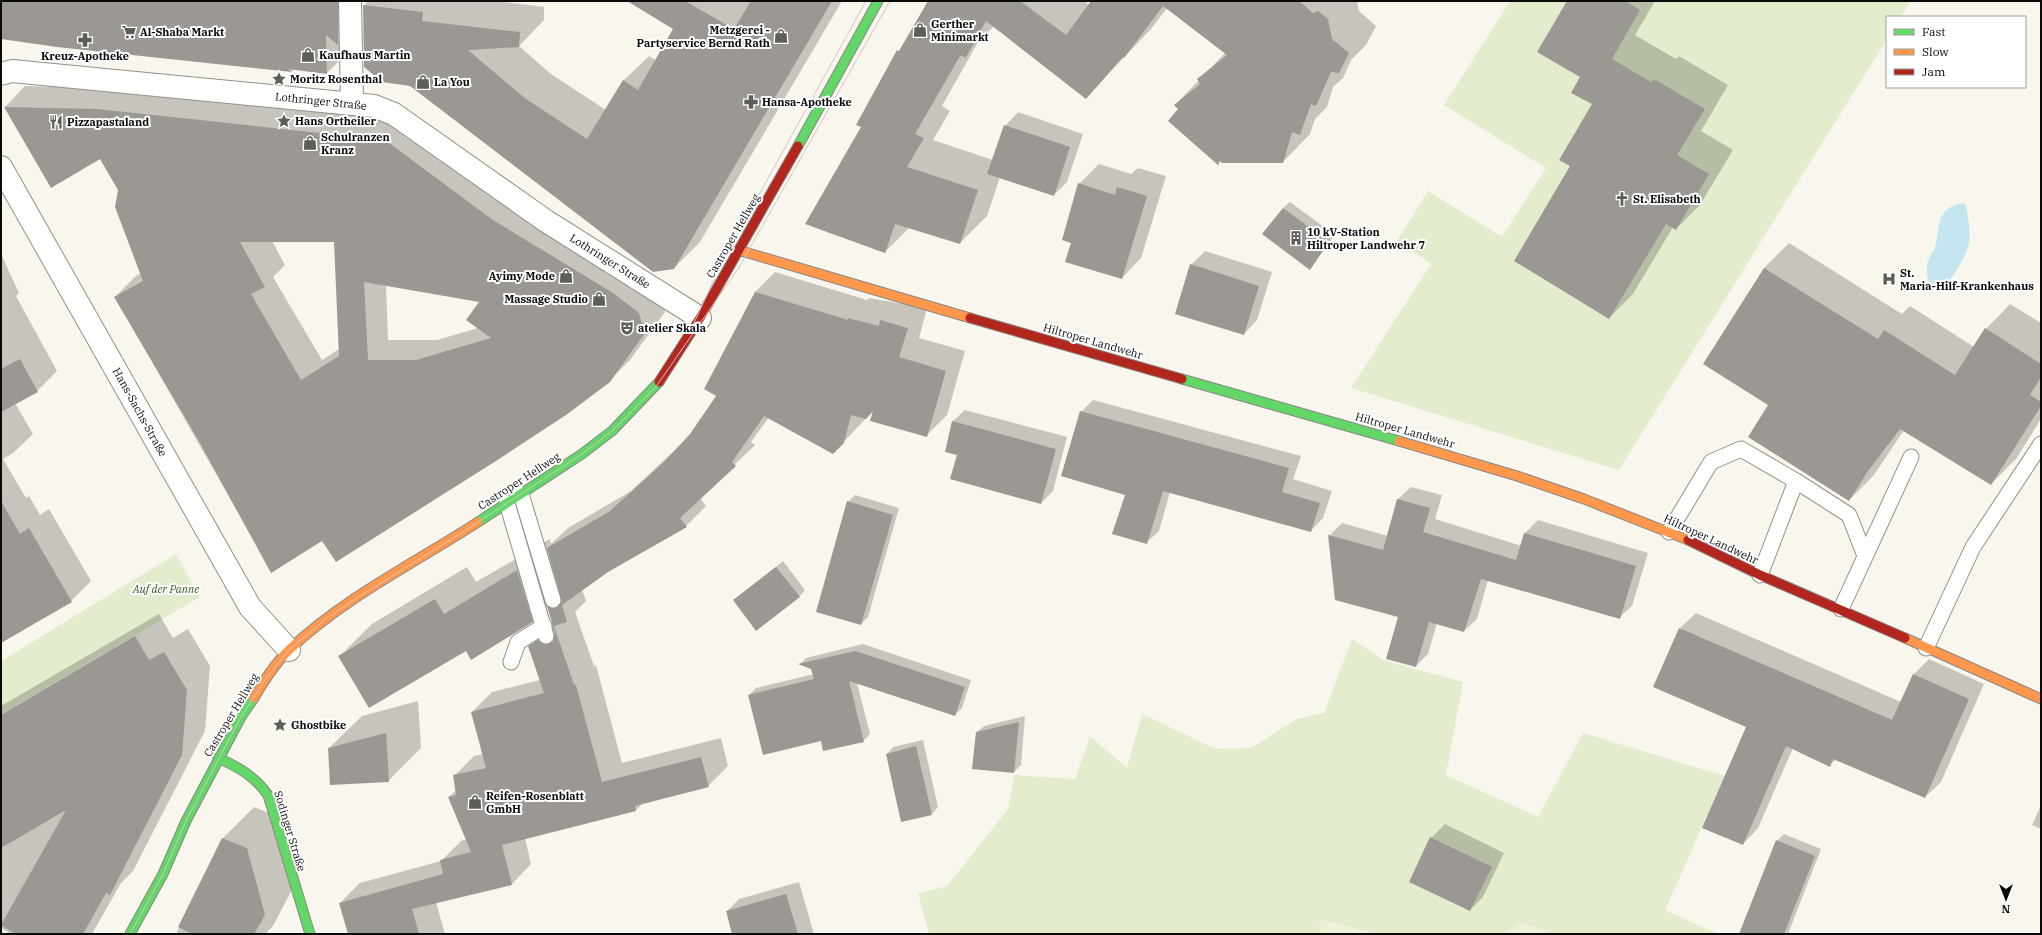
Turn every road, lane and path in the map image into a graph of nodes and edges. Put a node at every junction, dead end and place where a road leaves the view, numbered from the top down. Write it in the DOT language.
graph roads {
  1 [pos="350,1"];
  2 [pos="878,1"];
  3 [pos="1,74"];
  4 [pos="352,104"];
  5 [pos="1,167"];
  6 [pos="738,250"];
  7 [pos="700,318"];
  8 [pos="2041,444"];
  9 [pos="1911,457"];
  10 [pos="1796,481"];
  11 [pos="521,494"];
  12 [pos="507,503"];
  13 [pos="1669,532"];
  14 [pos="1865,556"];
  15 [pos="1760,575"];
  16 [pos="553,600"];
  17 [pos="1841,609"];
  18 [pos="1926,648"];
  19 [pos="289,650"];
  20 [pos="511,662"];
  21 [pos="2041,699"];
  22 [pos="218,758"];
  23 [pos="130,934"];
  24 [pos="310,934"];
  1 -- 4 [label="street"];
  2 -- 6 [label="street, Castroper Hellweg"];
  3 -- 4 [label="street, Lothringer Straße"];
  4 -- 7 [label="street, Lothringer Straße"];
  5 -- 19 [label="street, Hans-Sachs-Straße"];
  6 -- 7 [label="street, Castroper Hellweg"];
  6 -- 13 [label="street, Hiltroper Landwehr"];
  7 -- 11 [label="street, Castroper Hellweg"];
  8 -- 18 [label="lane"];
  9 -- 14 [label="lane"];
  10 -- 13 [label="lane"];
  10 -- 14 [label="lane"];
  10 -- 15 [label="lane"];
  11 -- 12 [label="street, Castroper Hellweg"];
  11 -- 16 [label="lane"];
  12 -- 19 [label="street, Castroper Hellweg"];
  12 -- 20 [label="lane"];
  13 -- 15 [label="street, Hiltroper Landwehr"];
  14 -- 17 [label="lane"];
  15 -- 17 [label="street, Hiltroper Landwehr"];
  17 -- 18 [label="street, Hiltroper Landwehr"];
  18 -- 21 [label="street, Hiltroper Landwehr"];
  19 -- 22 [label="street, Castroper Hellweg"];
  22 -- 23 [label="street, Castroper Hellweg"];
  22 -- 24 [label="street, Sodinger Straße"];
}
